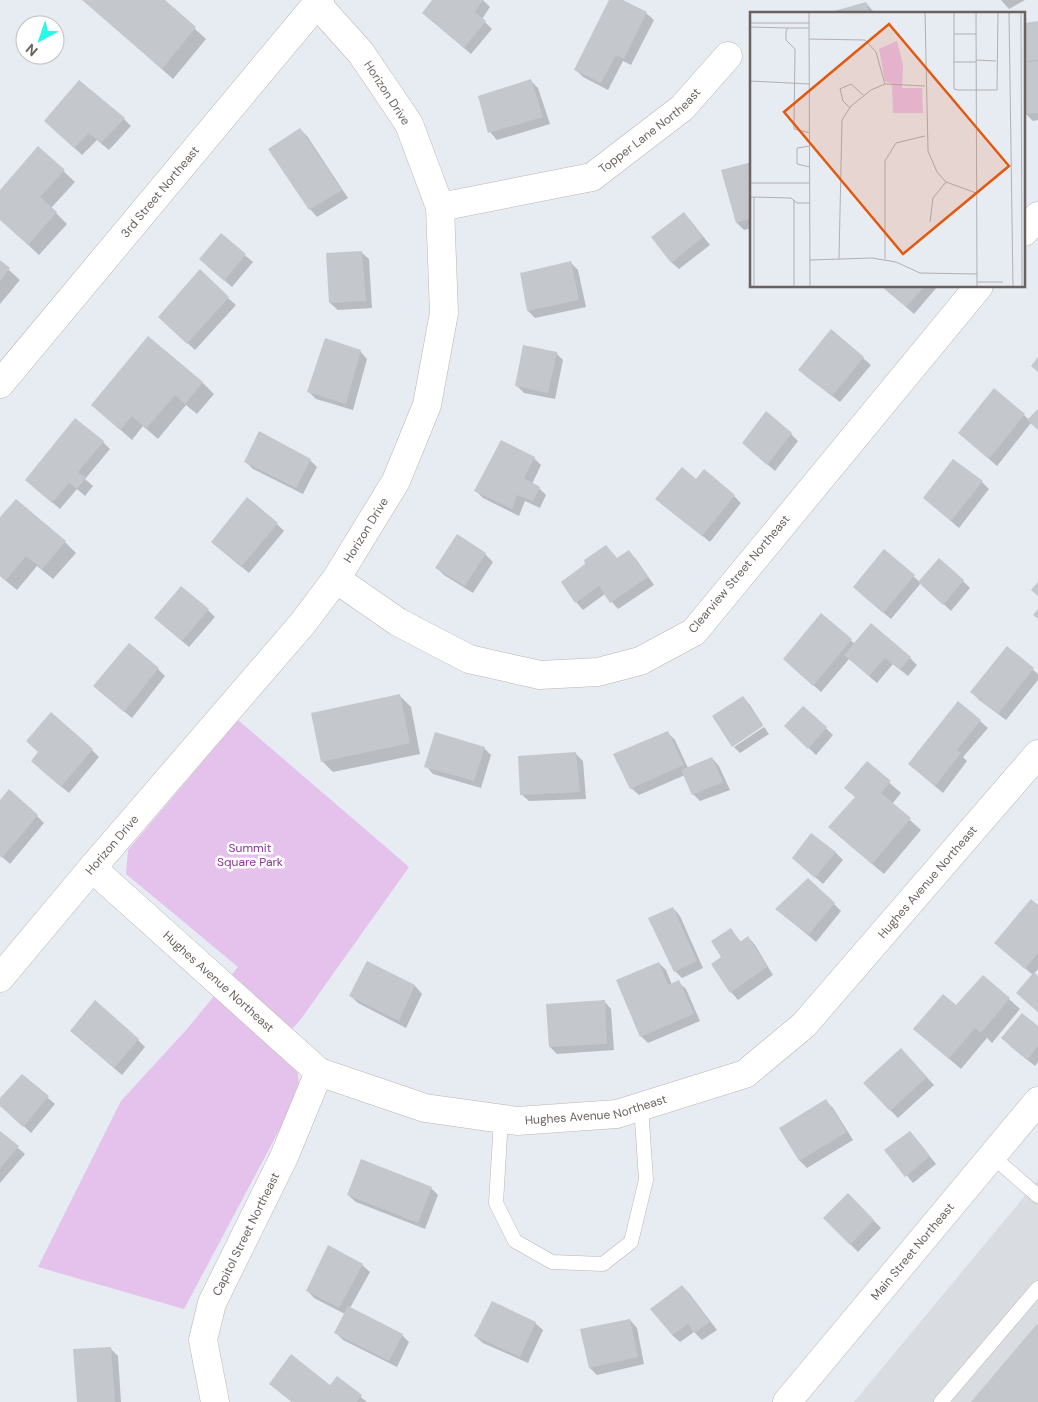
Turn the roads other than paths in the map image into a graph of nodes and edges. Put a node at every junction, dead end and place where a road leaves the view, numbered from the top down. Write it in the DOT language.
graph roads {
  1 [pos="319,2"];
  2 [pos="728,56"];
  3 [pos="440,207"];
  4 [pos="1038,216"];
  5 [pos="1026,230"];
  6 [pos="977,288"];
  7 [pos="0,384"];
  8 [pos="336,579"];
  9 [pos="1038,754"];
  10 [pos="92,868"];
  11 [pos="0,978"];
  12 [pos="319,1072"];
  13 [pos="1038,1101"];
  14 [pos="641,1106"];
  15 [pos="501,1118"];
  16 [pos="992,1156"];
  17 [pos="1038,1196"];
  18 [pos="1038,1288"];
  19 [pos="215,1402"];
  20 [pos="787,1402"];
  21 [pos="941,1402"];
  1 -- 3 [label="street, Horizon Drive"];
  1 -- 7 [label="street, 3rd Street Northeast"];
  2 -- 3 [label="street, Topper Lane Northeast"];
  3 -- 8 [label="street, Horizon Drive"];
  4 -- 5 [label="street"];
  6 -- 8 [label="street, Clearview Street Northeast"];
  8 -- 10 [label="street, Horizon Drive"];
  9 -- 14 [label="street, Hughes Avenue Northeast"];
  10 -- 11 [label="street, Horizon Drive"];
  10 -- 12 [label="street, Hughes Avenue Northeast"];
  12 -- 15 [label="street, Hughes Avenue Northeast"];
  12 -- 19 [label="street, Capitol Street Northeast"];
  13 -- 16 [label="street, Main Street Northeast"];
  14 -- 15 [label="street, Hughes Avenue Northeast"];
  14 -- 15 [label="lane"];
  16 -- 17 [label="lane"];
  16 -- 20 [label="street, Main Street Northeast"];
  18 -- 21 [label="lane"];
}
